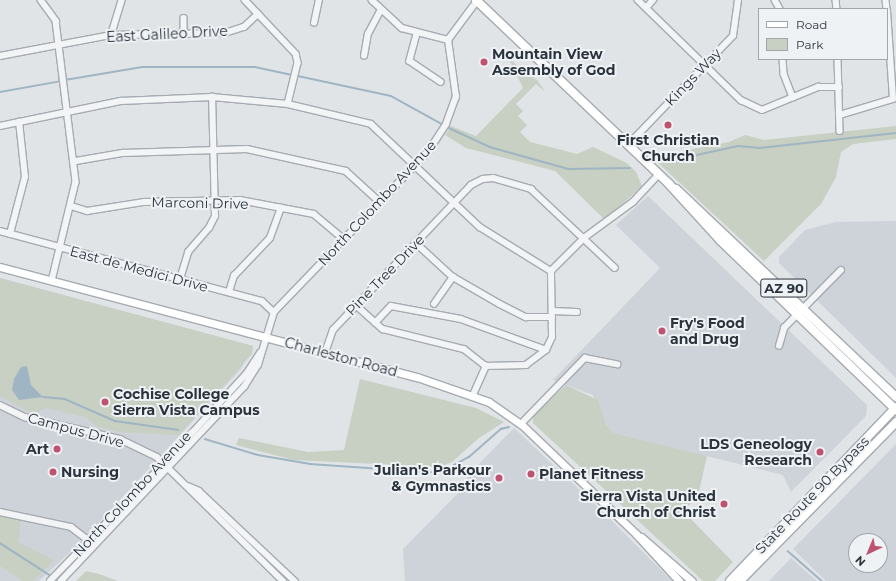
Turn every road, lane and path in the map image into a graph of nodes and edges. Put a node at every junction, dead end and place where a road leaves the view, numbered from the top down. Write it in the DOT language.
graph roads {
  1 [pos="41,0"];
  2 [pos="245,0"];
  3 [pos="319,0"];
  4 [pos="372,0"];
  5 [pos="476,0"];
  6 [pos="638,0"];
  7 [pos="653,0"];
  8 [pos="738,0"];
  9 [pos="118,1"];
  10 [pos="646,8"];
  11 [pos="381,10"];
  12 [pos="258,14"];
  13 [pos="184,18"];
  14 [pos="314,23"];
  15 [pos="888,25"];
  16 [pos="184,31"];
  17 [pos="417,34"];
  18 [pos="111,35"];
  19 [pos="448,40"];
  20 [pos="59,46"];
  21 [pos="0,56"];
  22 [pos="364,56"];
  23 [pos="783,60"];
  24 [pos="838,60"];
  25 [pos="704,66"];
  26 [pos="441,82"];
  27 [pos="839,87"];
  28 [pos="212,97"];
  29 [pos="793,97"];
  30 [pos="288,104"];
  31 [pos="69,111"];
  32 [pos="840,115"];
  33 [pos="19,122"];
  34 [pos="0,126"];
  35 [pos="840,131"];
  36 [pos="628,145"];
  37 [pos="213,148"];
  38 [pos="76,161"];
  39 [pos="415,165"];
  40 [pos="659,174"];
  41 [pos="669,184"];
  42 [pos="216,200"];
  43 [pos="380,202"];
  44 [pos="454,203"];
  45 [pos="71,206"];
  46 [pos="281,208"];
  47 [pos="0,231"];
  48 [pos="10,234"];
  49 [pos="344,238"];
  50 [pos="584,238"];
  51 [pos="416,243"];
  52 [pos="61,248"];
  53 [pos="0,267"];
  54 [pos="615,268"];
  55 [pos="841,270"];
  56 [pos="551,271"];
  57 [pos="453,277"];
  58 [pos="180,279"];
  59 [pos="52,281"];
  60 [pos="229,292"];
  61 [pos="434,304"];
  62 [pos="356,305"];
  63 [pos="804,308"];
  64 [pos="274,312"];
  65 [pos="577,312"];
  66 [pos="552,314"];
  67 [pos="798,315"];
  68 [pos="375,323"];
  69 [pos="264,337"];
  70 [pos="779,346"];
  71 [pos="546,350"];
  72 [pos="260,352"];
  73 [pos="325,353"];
  74 [pos="617,364"];
  75 [pos="486,366"];
  76 [pos="473,395"];
  77 [pos="896,397"];
  78 [pos="0,405"];
  79 [pos="896,409"];
  80 [pos="896,422"];
  81 [pos="521,424"];
  82 [pos="164,463"];
  83 [pos="169,468"];
  84 [pos="188,486"];
  85 [pos="0,512"];
  86 [pos="636,534"];
  87 [pos="89,540"];
  88 [pos="95,546"];
  89 [pos="50,581"];
  90 [pos="61,581"];
  91 [pos="283,581"];
  92 [pos="295,581"];
  93 [pos="679,581"];
  94 [pos="692,581"];
  95 [pos="730,581"];
  96 [pos="740,581"];
  1 -- 20 [label="street"];
  2 -- 12 [label="street"];
  3 -- 14 [label="street"];
  4 -- 11 [label="street"];
  5 -- 19 [label="street"];
  5 -- 36 [label="highway, AZ 90"];
  6 -- 10 [label="street"];
  7 -- 10 [label="street"];
  8 -- 25 [label="street, Kings Way"];
  9 -- 18 [label="street"];
  10 -- 25 [label="street"];
  11 -- 17 [label="street"];
  11 -- 22 [label="street"];
  12 -- 16 [label="street, East Galileo Drive"];
  12 -- 30 [label="street"];
  13 -- 16 [label="street"];
  15 -- 32 [label="street"];
  16 -- 18 [label="street, East Galileo Drive"];
  17 -- 19 [label="street"];
  17 -- 26 [label="street"];
  18 -- 20 [label="street, East Galileo Drive"];
  19 -- 39 [label="street, North Colombo Avenue"];
  20 -- 21 [label="street, East Galileo Drive"];
  20 -- 31 [label="street"];
  23 -- 29 [label="street"];
  24 -- 27 [label="street"];
  25 -- 29 [label="street"];
  25 -- 36 [label="street, Kings Way"];
  27 -- 29 [label="street"];
  27 -- 32 [label="street"];
  28 -- 30 [label="street"];
  28 -- 31 [label="street"];
  28 -- 37 [label="street"];
  30 -- 39 [label="street"];
  31 -- 33 [label="street"];
  31 -- 38 [label="street"];
  32 -- 35 [label="street"];
  33 -- 34 [label="street"];
  33 -- 48 [label="street"];
  36 -- 40 [label="highway, AZ 90"];
  37 -- 38 [label="street"];
  37 -- 42 [label="street"];
  37 -- 43 [label="street"];
  38 -- 45 [label="street"];
  39 -- 43 [label="street, North Colombo Avenue"];
  39 -- 44 [label="street"];
  40 -- 41 [label="highway, AZ 90"];
  40 -- 50 [label="street"];
  41 -- 63 [label="highway, AZ 90"];
  41 -- 67 [label="highway, AZ 90"];
  42 -- 45 [label="street, Marconi Drive"];
  42 -- 46 [label="street, Marconi Drive"];
  42 -- 58 [label="street"];
  43 -- 49 [label="street, North Colombo Avenue"];
  44 -- 50 [label="street, Pine Tree Drive"];
  44 -- 51 [label="street, Pine Tree Drive"];
  44 -- 56 [label="street"];
  45 -- 52 [label="street"];
  46 -- 49 [label="street, Marconi Drive"];
  46 -- 60 [label="street"];
  47 -- 48 [label="street, East de Medici Drive"];
  48 -- 52 [label="street, East de Medici Drive"];
  49 -- 64 [label="street, North Colombo Avenue"];
  50 -- 54 [label="street"];
  50 -- 56 [label="street"];
  51 -- 57 [label="street"];
  51 -- 62 [label="street, Pine Tree Drive"];
  52 -- 58 [label="street, East de Medici Drive"];
  52 -- 59 [label="street"];
  53 -- 59 [label="main road, Charleston Road"];
  55 -- 63 [label="street"];
  56 -- 66 [label="street"];
  57 -- 61 [label="street"];
  57 -- 66 [label="street"];
  58 -- 60 [label="street, East de Medici Drive"];
  59 -- 69 [label="main road, Charleston Road"];
  60 -- 64 [label="street, East de Medici Drive"];
  62 -- 68 [label="street"];
  62 -- 73 [label="street, Pine Tree Drive"];
  63 -- 67 [label="street"];
  63 -- 77 [label="highway, AZ 90"];
  64 -- 69 [label="street, North Colombo Avenue"];
  65 -- 66 [label="street"];
  66 -- 71 [label="street"];
  67 -- 70 [label="street"];
  67 -- 79 [label="highway, AZ 90"];
  68 -- 71 [label="street"];
  68 -- 75 [label="street"];
  69 -- 72 [label="street, North Colombo Avenue"];
  69 -- 73 [label="main road, Charleston Road"];
  71 -- 75 [label="street"];
  72 -- 82 [label="street, North Colombo Avenue"];
  72 -- 83 [label="street, North Colombo Avenue"];
  73 -- 76 [label="main road, Charleston Road"];
  74 -- 81 [label="street"];
  75 -- 76 [label="street"];
  76 -- 81 [label="main road, Charleston Road"];
  78 -- 82 [label="street, Campus Drive"];
  79 -- 95 [label="highway, State Route 90 Bypass / AZ 90"];
  80 -- 96 [label="highway, State Route 90 Bypass"];
  81 -- 86 [label="main road, Charleston Road"];
  82 -- 83 [label="street, Campus Drive"];
  82 -- 87 [label="street, North Colombo Avenue"];
  83 -- 84 [label="street, Campus Drive"];
  83 -- 88 [label="street, North Colombo Avenue"];
  84 -- 91 [label="street, Campus Drive"];
  84 -- 92 [label="street, Campus Drive"];
  85 -- 87 [label="street"];
  86 -- 93 [label="main road, Charleston Road"];
  86 -- 94 [label="main road, Charleston Road"];
  87 -- 88 [label="street"];
  87 -- 89 [label="street, North Colombo Avenue"];
  88 -- 90 [label="street, North Colombo Avenue"];
}
